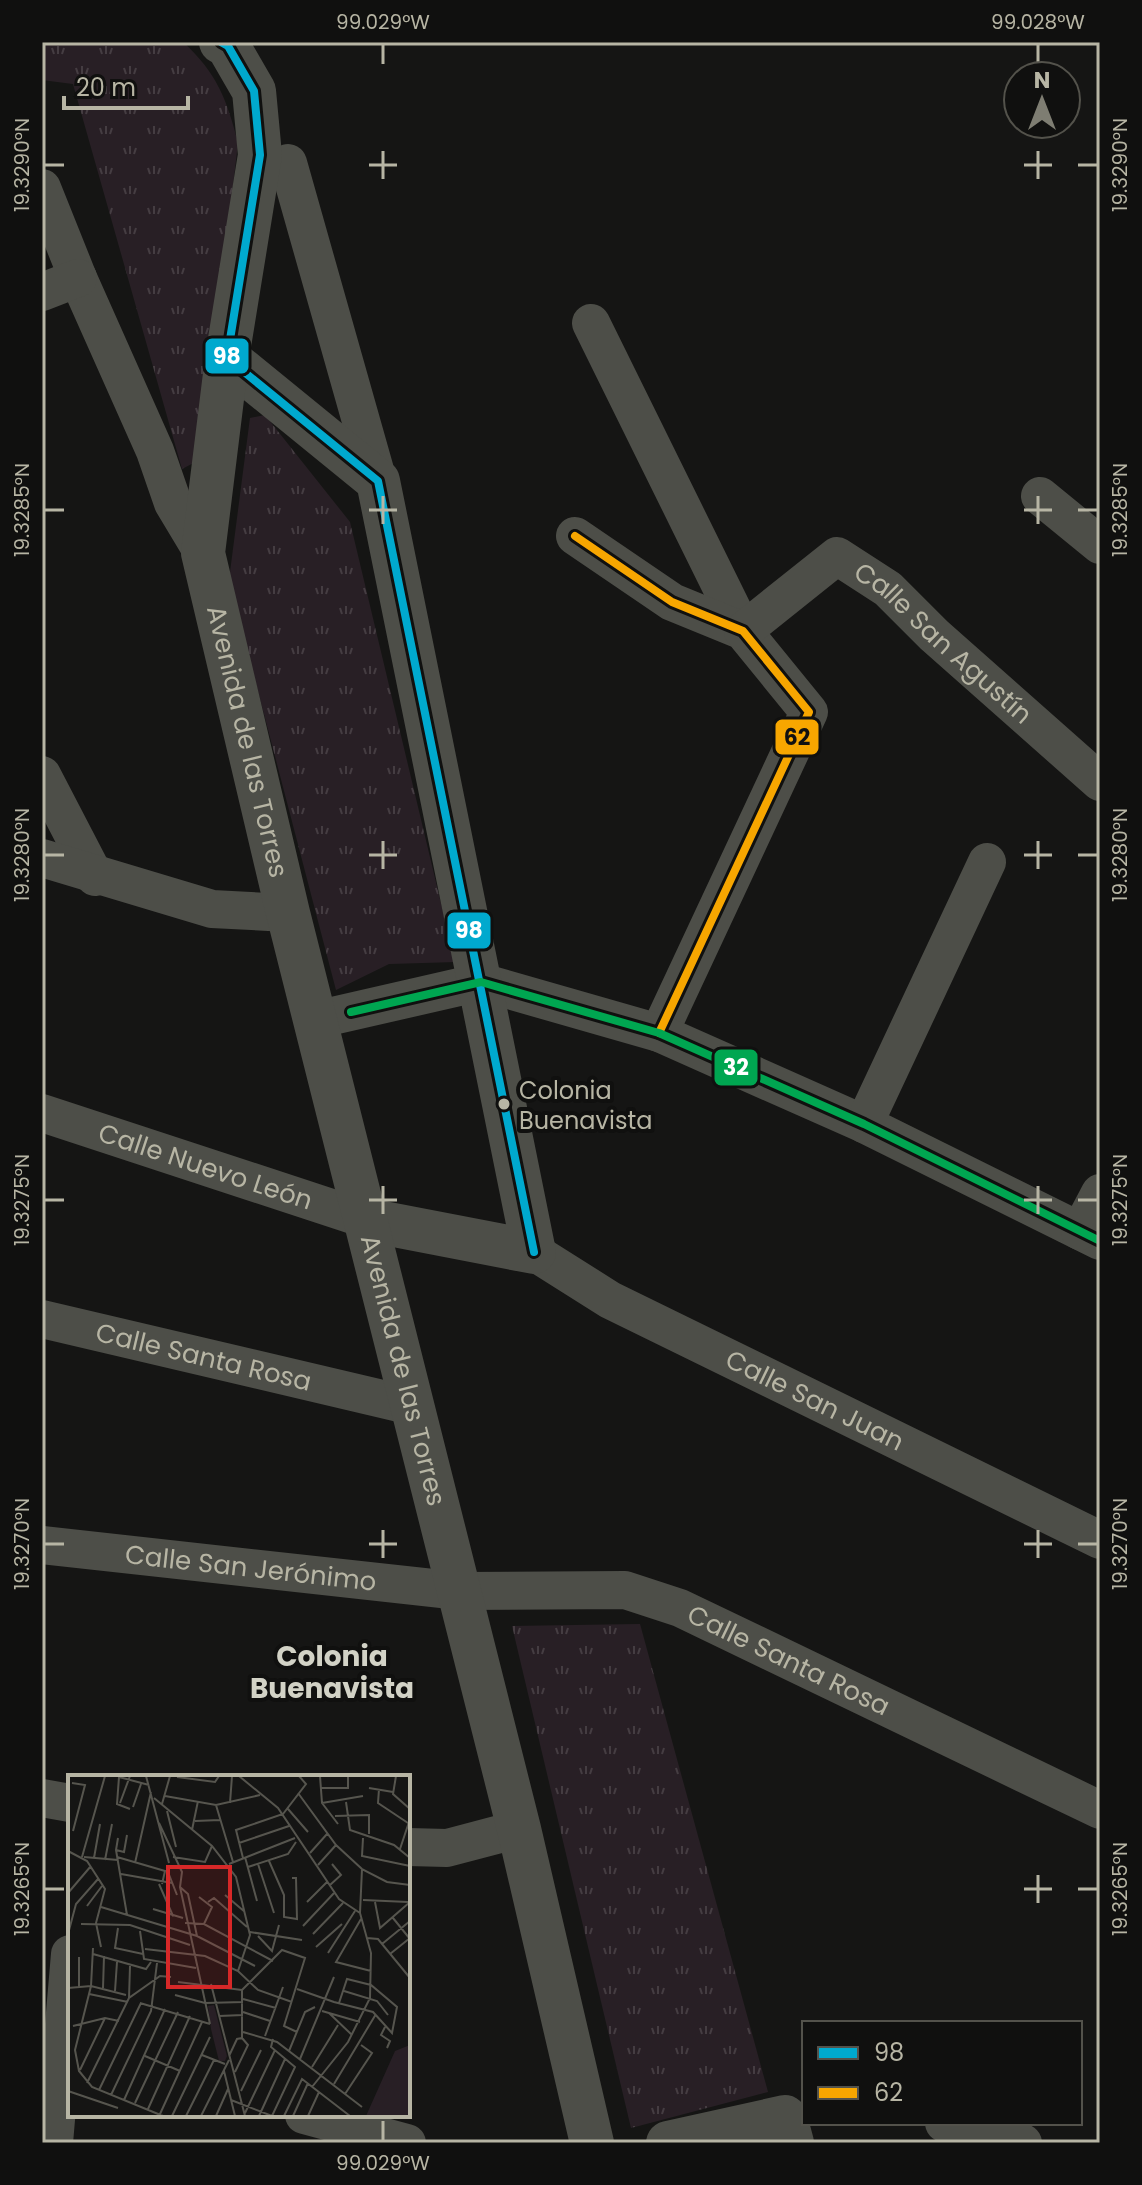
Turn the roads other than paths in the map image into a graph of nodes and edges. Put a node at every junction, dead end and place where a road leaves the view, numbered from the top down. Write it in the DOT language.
graph roads {
  1 [pos="221,42"];
  2 [pos="288,163"];
  3 [pos="42,188"];
  4 [pos="78,278"];
  5 [pos="42,292"];
  6 [pos="591,323"];
  7 [pos="227,358"];
  8 [pos="378,481"];
  9 [pos="1040,496"];
  10 [pos="575,536"];
  11 [pos="1100,545"];
  12 [pos="203,553"];
  13 [pos="743,631"];
  14 [pos="42,775"];
  15 [pos="1100,782"];
  16 [pos="42,858"];
  17 [pos="987,862"];
  18 [pos="95,877"];
  19 [pos="288,913"];
  20 [pos="481,982"];
  21 [pos="315,1020"];
  22 [pos="659,1033"];
  23 [pos="42,1113"];
  24 [pos="864,1124"];
  25 [pos="1100,1193"];
  26 [pos="368,1220"];
  27 [pos="1090,1236"];
  28 [pos="534,1252"];
  29 [pos="42,1319"];
  30 [pos="412,1406"];
  31 [pos="1100,1540"];
  32 [pos="42,1545"];
  33 [pos="460,1591"];
  34 [pos="42,1798"];
  35 [pos="68,1803"];
  36 [pos="1100,1810"];
  37 [pos="519,1829"];
  38 [pos="410,1847"];
  39 [pos="59,1976"];
  40 [pos="311,2117"];
  41 [pos="794,2125"];
  42 [pos="952,2125"];
  43 [pos="54,2143"];
  44 [pos="407,2143"];
  45 [pos="592,2143"];
  46 [pos="668,2143"];
  47 [pos="1023,2143"];
  1 -- 7 [label="street, Avenida de las Torres"];
  2 -- 8 [label="street"];
  3 -- 4 [label="street, Avenida de las Torres"];
  4 -- 5 [label="street"];
  4 -- 12 [label="street, Avenida de las Torres"];
  6 -- 13 [label="street"];
  7 -- 8 [label="street"];
  7 -- 12 [label="street, Avenida de las Torres"];
  8 -- 20 [label="street"];
  9 -- 11 [label="street"];
  10 -- 13 [label="street"];
  12 -- 19 [label="street, Avenida de las Torres"];
  13 -- 15 [label="street, Calle San Agustín"];
  13 -- 22 [label="street"];
  14 -- 18 [label="street"];
  16 -- 18 [label="street"];
  17 -- 24 [label="street"];
  18 -- 19 [label="street"];
  19 -- 21 [label="street, Avenida de las Torres"];
  20 -- 21 [label="street"];
  20 -- 22 [label="street"];
  20 -- 28 [label="street"];
  21 -- 26 [label="street, Avenida de las Torres"];
  22 -- 24 [label="street"];
  23 -- 26 [label="street, Calle Nuevo León"];
  24 -- 27 [label="street"];
  25 -- 27 [label="street"];
  26 -- 28 [label="street"];
  26 -- 30 [label="street, Avenida de las Torres"];
  28 -- 31 [label="street, Calle San Juan"];
  29 -- 30 [label="street, Calle Santa Rosa"];
  30 -- 33 [label="street, Avenida de las Torres"];
  32 -- 33 [label="street, Calle San Jerónimo"];
  33 -- 36 [label="street, Calle Santa Rosa"];
  33 -- 37 [label="street, Avenida de las Torres"];
  34 -- 35 [label="street"];
  37 -- 38 [label="street"];
  37 -- 45 [label="street, Avenida de las Torres"];
  39 -- 43 [label="street"];
  40 -- 44 [label="street"];
  41 -- 46 [label="street"];
  42 -- 47 [label="street"];
}
